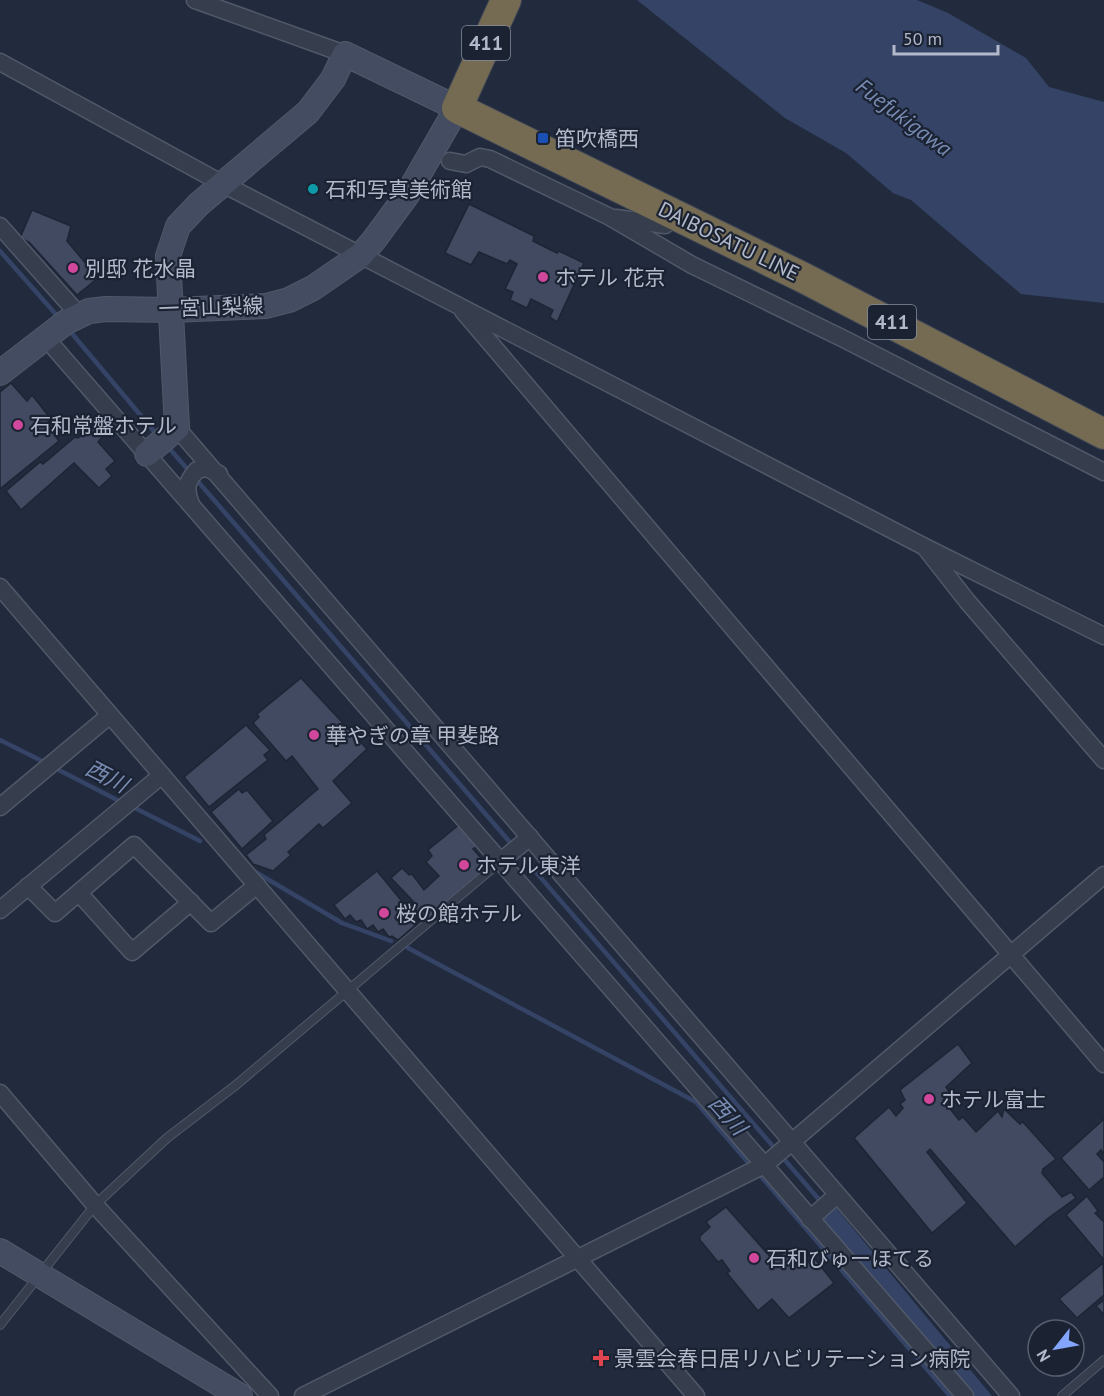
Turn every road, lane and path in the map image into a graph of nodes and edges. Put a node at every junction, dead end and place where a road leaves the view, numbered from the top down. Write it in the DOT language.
graph roads {
  1 [pos="195,0"];
  2 [pos="506,0"];
  3 [pos="345,54"];
  4 [pos="0,62"];
  5 [pos="462,97"];
  6 [pos="450,161"];
  7 [pos="224,184"];
  8 [pos="677,215"];
  9 [pos="610,217"];
  10 [pos="0,226"];
  11 [pos="361,255"];
  12 [pos="457,304"];
  13 [pos="172,310"];
  14 [pos="61,326"];
  15 [pos="0,373"];
  16 [pos="1104,434"];
  17 [pos="162,441"];
  18 [pos="1104,472"];
  19 [pos="219,474"];
  20 [pos="192,505"];
  21 [pos="925,547"];
  22 [pos="0,587"];
  23 [pos="1104,636"];
  24 [pos="110,715"];
  25 [pos="1104,760"];
  26 [pos="162,775"];
  27 [pos="0,807"];
  28 [pos="530,837"];
  29 [pos="501,861"];
  30 [pos="1104,875"];
  31 [pos="257,885"];
  32 [pos="28,886"];
  33 [pos="79,893"];
  34 [pos="191,902"];
  35 [pos="0,910"];
  36 [pos="1012,954"];
  37 [pos="348,990"];
  38 [pos="1104,1064"];
  39 [pos="0,1093"];
  40 [pos="788,1146"];
  41 [pos="765,1164"];
  42 [pos="833,1198"];
  43 [pos="95,1204"];
  44 [pos="812,1216"];
  45 [pos="0,1251"];
  46 [pos="580,1259"];
  47 [pos="40,1275"];
  48 [pos="0,1325"];
  49 [pos="1104,1360"];
  50 [pos="240,1396"];
  51 [pos="270,1396"];
  52 [pos="303,1396"];
  53 [pos="696,1396"];
  54 [pos="965,1396"];
  55 [pos="1011,1396"];
  56 [pos="1062,1396"];
  1 -- 3 [label="street"];
  2 -- 5 [label="highway, 411"];
  3 -- 5 [label="main road"];
  3 -- 7 [label="main road"];
  4 -- 7 [label="street"];
  5 -- 8 [label="highway, DAIBOSATU LINE / 411"];
  5 -- 11 [label="main road, 一宮山梨線"];
  6 -- 9 [label="street"];
  7 -- 11 [label="street"];
  7 -- 13 [label="main road"];
  8 -- 9 [label="street"];
  8 -- 16 [label="highway, DAIBOSATU LINE / 411"];
  9 -- 18 [label="street"];
  10 -- 14 [label="street"];
  11 -- 12 [label="street"];
  11 -- 13 [label="main road, 一宮山梨線"];
  12 -- 21 [label="street"];
  12 -- 36 [label="street"];
  13 -- 14 [label="main road, 一宮山梨線"];
  13 -- 17 [label="main road"];
  14 -- 15 [label="main road, 一宮山梨線"];
  14 -- 17 [label="street"];
  17 -- 19 [label="street"];
  17 -- 20 [label="street"];
  19 -- 20 [label="street"];
  19 -- 28 [label="street"];
  20 -- 29 [label="street"];
  21 -- 23 [label="street"];
  21 -- 25 [label="street"];
  22 -- 24 [label="street"];
  24 -- 26 [label="street"];
  24 -- 27 [label="street"];
  26 -- 31 [label="street"];
  26 -- 32 [label="street"];
  28 -- 29 [label="street"];
  28 -- 40 [label="street"];
  29 -- 37 [label="lane"];
  29 -- 41 [label="street"];
  30 -- 36 [label="street"];
  31 -- 34 [label="street"];
  31 -- 37 [label="street"];
  32 -- 33 [label="street"];
  32 -- 35 [label="street"];
  33 -- 34 [label="street"];
  33 -- 34 [label="street"];
  36 -- 38 [label="street"];
  36 -- 40 [label="street"];
  37 -- 43 [label="lane"];
  37 -- 46 [label="street"];
  39 -- 43 [label="street"];
  40 -- 41 [label="street"];
  40 -- 42 [label="street"];
  41 -- 44 [label="street"];
  41 -- 46 [label="street"];
  42 -- 44 [label="street"];
  42 -- 55 [label="street"];
  43 -- 47 [label="lane"];
  43 -- 51 [label="street"];
  44 -- 54 [label="street"];
  45 -- 47 [label="main road"];
  46 -- 52 [label="street"];
  46 -- 53 [label="street"];
  47 -- 48 [label="lane"];
  47 -- 50 [label="main road"];
  49 -- 56 [label="lane"];
}
